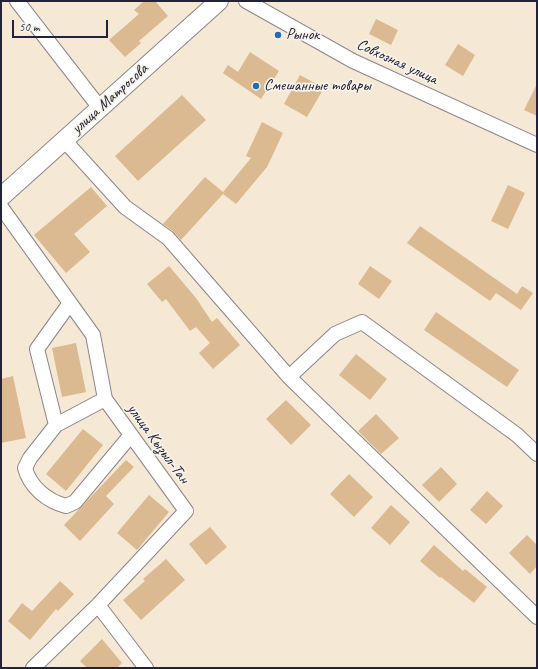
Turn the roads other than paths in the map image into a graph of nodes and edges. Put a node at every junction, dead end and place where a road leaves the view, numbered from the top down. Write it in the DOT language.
graph roads {
  1 [pos="17,1"];
  2 [pos="219,1"];
  3 [pos="246,1"];
  4 [pos="100,108"];
  5 [pos="64,140"];
  6 [pos="537,146"];
  7 [pos="1,197"];
  8 [pos="1,207"];
  9 [pos="70,303"];
  10 [pos="289,377"];
  11 [pos="105,399"];
  12 [pos="56,425"];
  13 [pos="131,435"];
  14 [pos="537,454"];
  15 [pos="98,605"];
  16 [pos="537,616"];
  17 [pos="33,668"];
  18 [pos="146,668"];
  1 -- 4 [label="street"];
  2 -- 4 [label="main road, улица Матросова"];
  3 -- 6 [label="street, Совхозная улица"];
  4 -- 5 [label="main road, улица Матросова"];
  5 -- 7 [label="main road, улица Матросова"];
  5 -- 10 [label="street"];
  8 -- 9 [label="street, улица Кызыл-Тан"];
  9 -- 11 [label="street, улица Кызыл-Тан"];
  9 -- 12 [label="street"];
  10 -- 14 [label="street"];
  10 -- 16 [label="street"];
  11 -- 12 [label="street"];
  11 -- 13 [label="street, улица Кызыл-Тан"];
  12 -- 13 [label="street"];
  13 -- 15 [label="street, улица Кызыл-Тан"];
  15 -- 17 [label="street, улица Кызыл-Тан"];
  15 -- 18 [label="street"];
}
